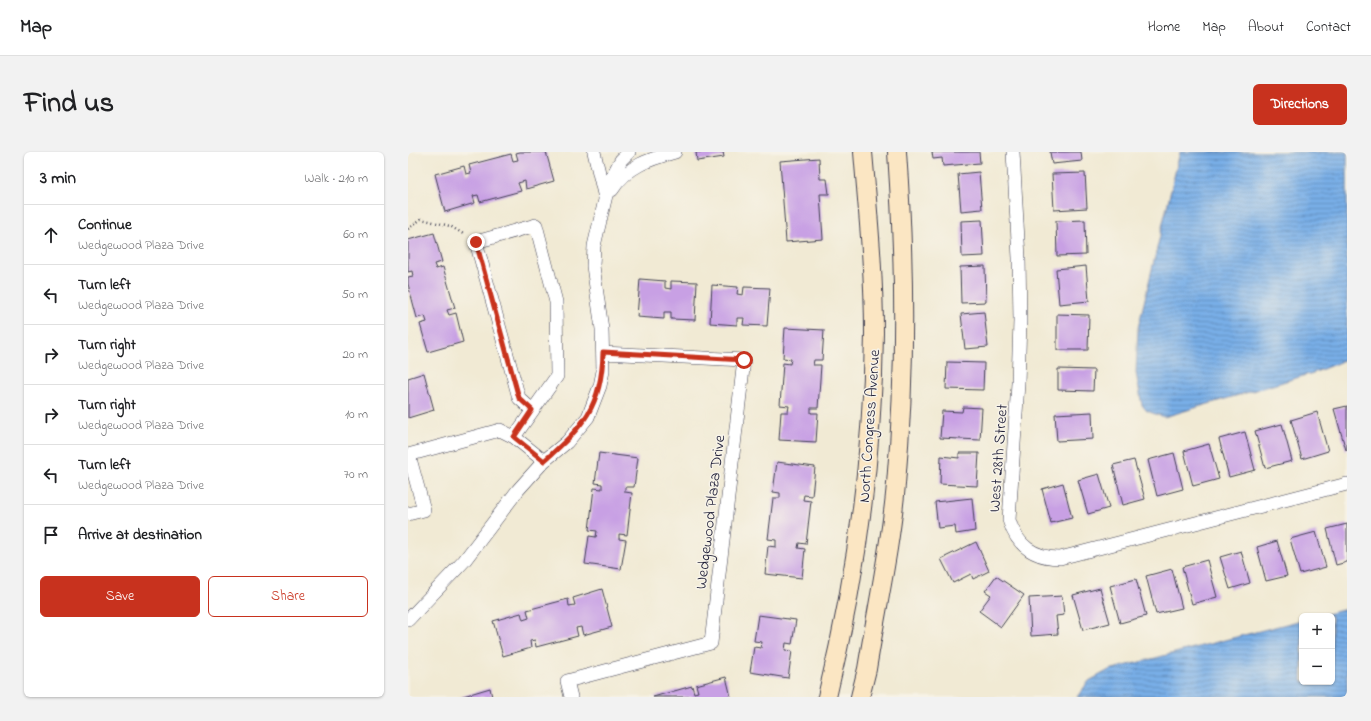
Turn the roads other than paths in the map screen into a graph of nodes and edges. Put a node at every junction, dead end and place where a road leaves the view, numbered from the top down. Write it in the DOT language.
graph roads {
  1 [pos="594,152"];
  2 [pos="629,152"];
  3 [pos="675,152"];
  4 [pos="863,152"];
  5 [pos="897,152"];
  6 [pos="1012,152"];
  7 [pos="605,200"];
  8 [pos="603,352"];
  9 [pos="532,410"];
  10 [pos="514,437"];
  11 [pos="409,455"];
  12 [pos="544,461"];
  13 [pos="1347,484"];
  14 [pos="408,514"];
  15 [pos="408,620"];
  16 [pos="571,697"];
  17 [pos="827,697"];
  18 [pos="860,697"];
  1 -- 7 [label="street"];
  2 -- 7 [label="street"];
  3 -- 7 [label="street"];
  4 -- 17 [label="street, North Congress Avenue"];
  5 -- 18 [label="street, North Congress Avenue"];
  6 -- 13 [label="street, West 28th Street"];
  7 -- 8 [label="street"];
  8 -- 12 [label="street"];
  8 -- 16 [label="street, Wedgewood Plaza Drive"];
  9 -- 9 [label="street"];
  9 -- 10 [label="street"];
  10 -- 11 [label="street"];
  10 -- 12 [label="street"];
  11 -- 14 [label="street"];
  12 -- 15 [label="street"];
}
